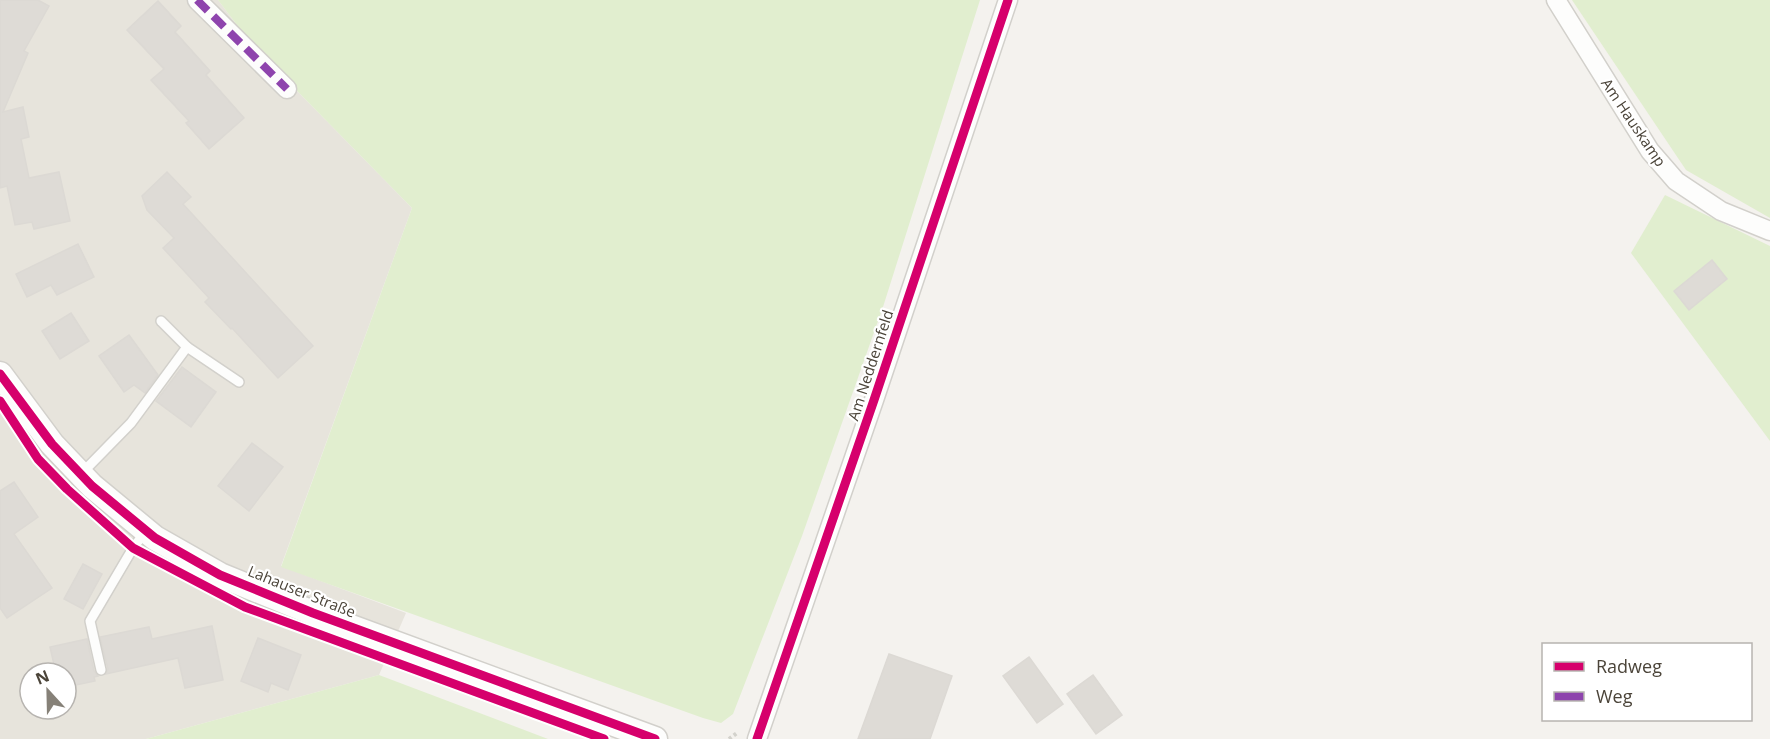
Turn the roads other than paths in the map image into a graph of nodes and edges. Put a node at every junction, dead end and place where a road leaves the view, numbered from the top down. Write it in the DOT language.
graph roads {
  1 [pos="197,0"];
  2 [pos="1008,0"];
  3 [pos="1556,0"];
  4 [pos="287,89"];
  5 [pos="1770,231"];
  6 [pos="161,321"];
  7 [pos="187,347"];
  8 [pos="0,374"];
  9 [pos="239,382"];
  10 [pos="81,474"];
  11 [pos="146,530"];
  12 [pos="101,670"];
  13 [pos="655,739"];
  14 [pos="757,739"];
  1 -- 4 [label="street"];
  2 -- 14 [label="street, Am Neddernfeld"];
  3 -- 5 [label="street, Am Hauskamp"];
  6 -- 7 [label="lane"];
  7 -- 9 [label="lane"];
  7 -- 10 [label="lane"];
  8 -- 10 [label="street, Lahauser Straße"];
  10 -- 11 [label="street, Lahauser Straße"];
  11 -- 12 [label="lane"];
  11 -- 13 [label="street, Lahauser Straße"];
}
